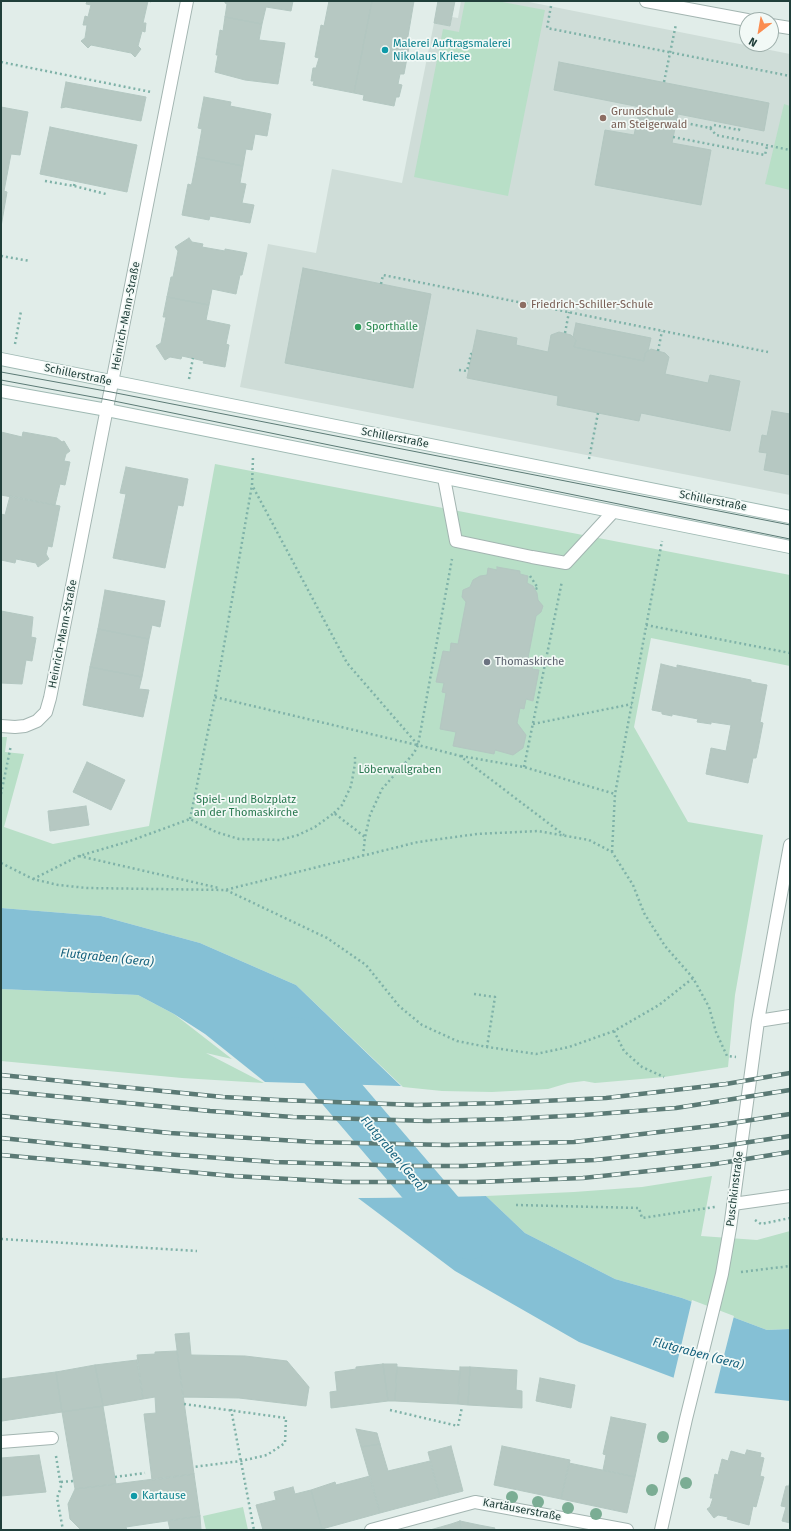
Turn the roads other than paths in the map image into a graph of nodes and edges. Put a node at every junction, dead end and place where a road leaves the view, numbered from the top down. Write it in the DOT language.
graph roads {
  1 [pos="187,1"];
  2 [pos="646,1"];
  3 [pos="739,19"];
  4 [pos="779,26"];
  5 [pos="790,28"];
  6 [pos="1,359"];
  7 [pos="114,377"];
  8 [pos="1,391"];
  9 [pos="107,410"];
  10 [pos="444,478"];
  11 [pos="613,512"];
  12 [pos="790,517"];
  13 [pos="790,547"];
  14 [pos="1,726"];
  15 [pos="790,845"];
  16 [pos="790,1016"];
  17 [pos="758,1021"];
  18 [pos="790,1196"];
  19 [pos="733,1204"];
  20 [pos="52,1438"];
  21 [pos="1,1442"];
  22 [pos="371,1530"];
  23 [pos="627,1530"];
  24 [pos="661,1530"];
  1 -- 7 [label="street, Heinrich-Mann-Straße"];
  2 -- 3 [label="street"];
  4 -- 5 [label="street"];
  6 -- 7 [label="street, Schillerstraße"];
  7 -- 9 [label="street, Heinrich-Mann-Straße"];
  7 -- 12 [label="street, Schillerstraße"];
  8 -- 9 [label="street"];
  9 -- 10 [label="street"];
  9 -- 14 [label="street, Heinrich-Mann-Straße"];
  10 -- 11 [label="street"];
  10 -- 11 [label="street"];
  11 -- 13 [label="street"];
  15 -- 17 [label="street, Puschkinstraße"];
  16 -- 17 [label="street"];
  17 -- 19 [label="street, Puschkinstraße"];
  18 -- 19 [label="street"];
  19 -- 24 [label="street, Puschkinstraße"];
  20 -- 21 [label="street"];
  22 -- 23 [label="street, Kartäuserstraße"];
}
